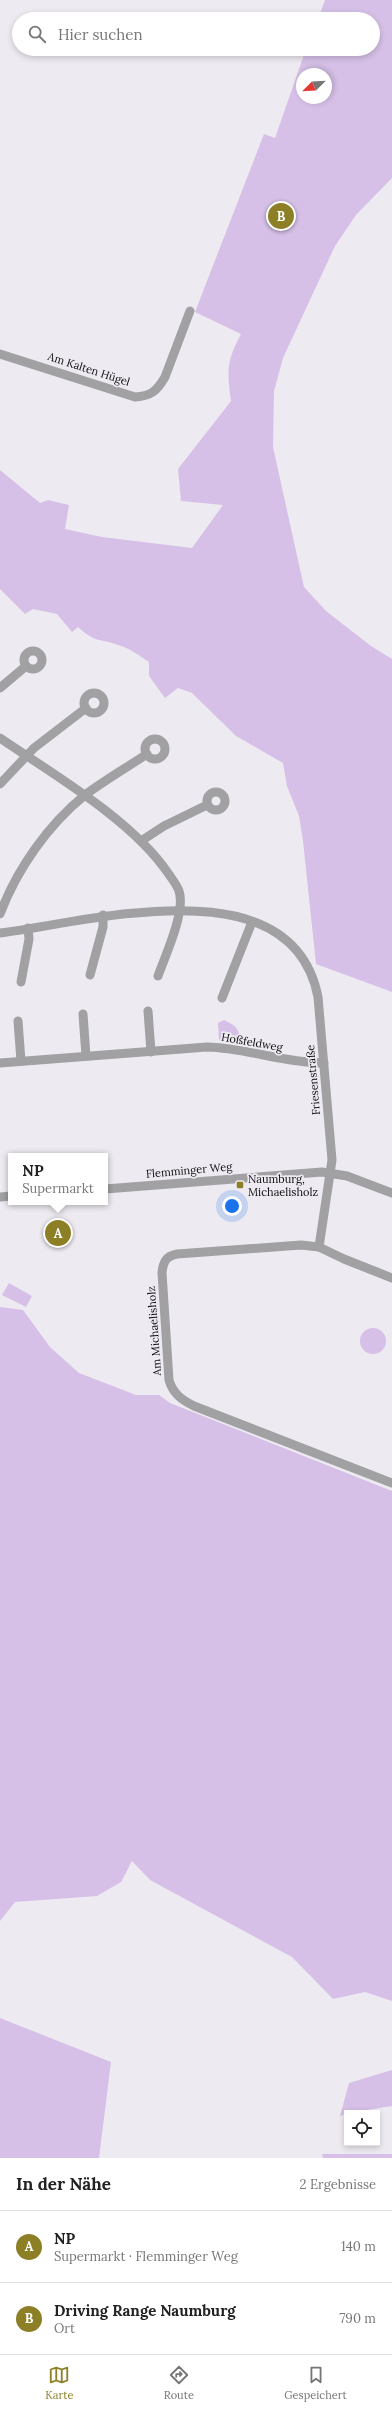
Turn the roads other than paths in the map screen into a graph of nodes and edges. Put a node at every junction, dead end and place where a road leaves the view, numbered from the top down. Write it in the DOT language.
graph roads {
  1 [pos="190,311"];
  2 [pos="0,354"];
  3 [pos="26,666"];
  4 [pos="0,688"];
  5 [pos="86,708"];
  6 [pos="0,738"];
  7 [pos="147,754"];
  8 [pos="26,756"];
  9 [pos="0,784"];
  10 [pos="84,796"];
  11 [pos="207,805"];
  12 [pos="141,841"];
  13 [pos="179,910"];
  14 [pos="0,914"];
  15 [pos="103,915"];
  16 [pos="252,922"];
  17 [pos="28,928"];
  18 [pos="0,932"];
  19 [pos="90,975"];
  20 [pos="158,976"];
  21 [pos="21,982"];
  22 [pos="222,998"];
  23 [pos="148,1011"];
  24 [pos="83,1014"];
  25 [pos="18,1021"];
  26 [pos="151,1052"];
  27 [pos="86,1056"];
  28 [pos="21,1061"];
  29 [pos="0,1063"];
  30 [pos="324,1063"];
  31 [pos="330,1173"];
  32 [pos="108,1189"];
  33 [pos="392,1193"];
  34 [pos="319,1247"];
  35 [pos="392,1278"];
  36 [pos="392,1483"];
  1 -- 2 [label="street, Am Kalten Hügel"];
  3 -- 4 [label="street"];
  5 -- 8 [label="street"];
  6 -- 8 [label="street"];
  7 -- 10 [label="street"];
  8 -- 9 [label="street"];
  8 -- 10 [label="street"];
  10 -- 12 [label="street"];
  10 -- 14 [label="street"];
  11 -- 12 [label="street"];
  12 -- 13 [label="street"];
  13 -- 15 [label="street, Friesenstraße"];
  13 -- 16 [label="street, Friesenstraße"];
  13 -- 20 [label="street"];
  15 -- 17 [label="street, Friesenstraße"];
  15 -- 19 [label="street"];
  16 -- 22 [label="street"];
  16 -- 30 [label="street, Friesenstraße"];
  17 -- 18 [label="street, Friesenstraße"];
  17 -- 21 [label="street"];
  23 -- 26 [label="street"];
  24 -- 27 [label="street"];
  25 -- 28 [label="street"];
  26 -- 27 [label="street, Hoßfeldweg"];
  26 -- 30 [label="street, Hoßfeldweg"];
  27 -- 28 [label="street, Hoßfeldweg"];
  28 -- 29 [label="street, Hoßfeldweg"];
  30 -- 31 [label="street, Friesenstraße"];
  31 -- 32 [label="street, Flemminger Weg"];
  31 -- 33 [label="street, Flemminger Weg"];
  31 -- 34 [label="street"];
  34 -- 35 [label="street, Am Michaelisholz"];
  34 -- 36 [label="street, Am Michaelisholz"];
}
